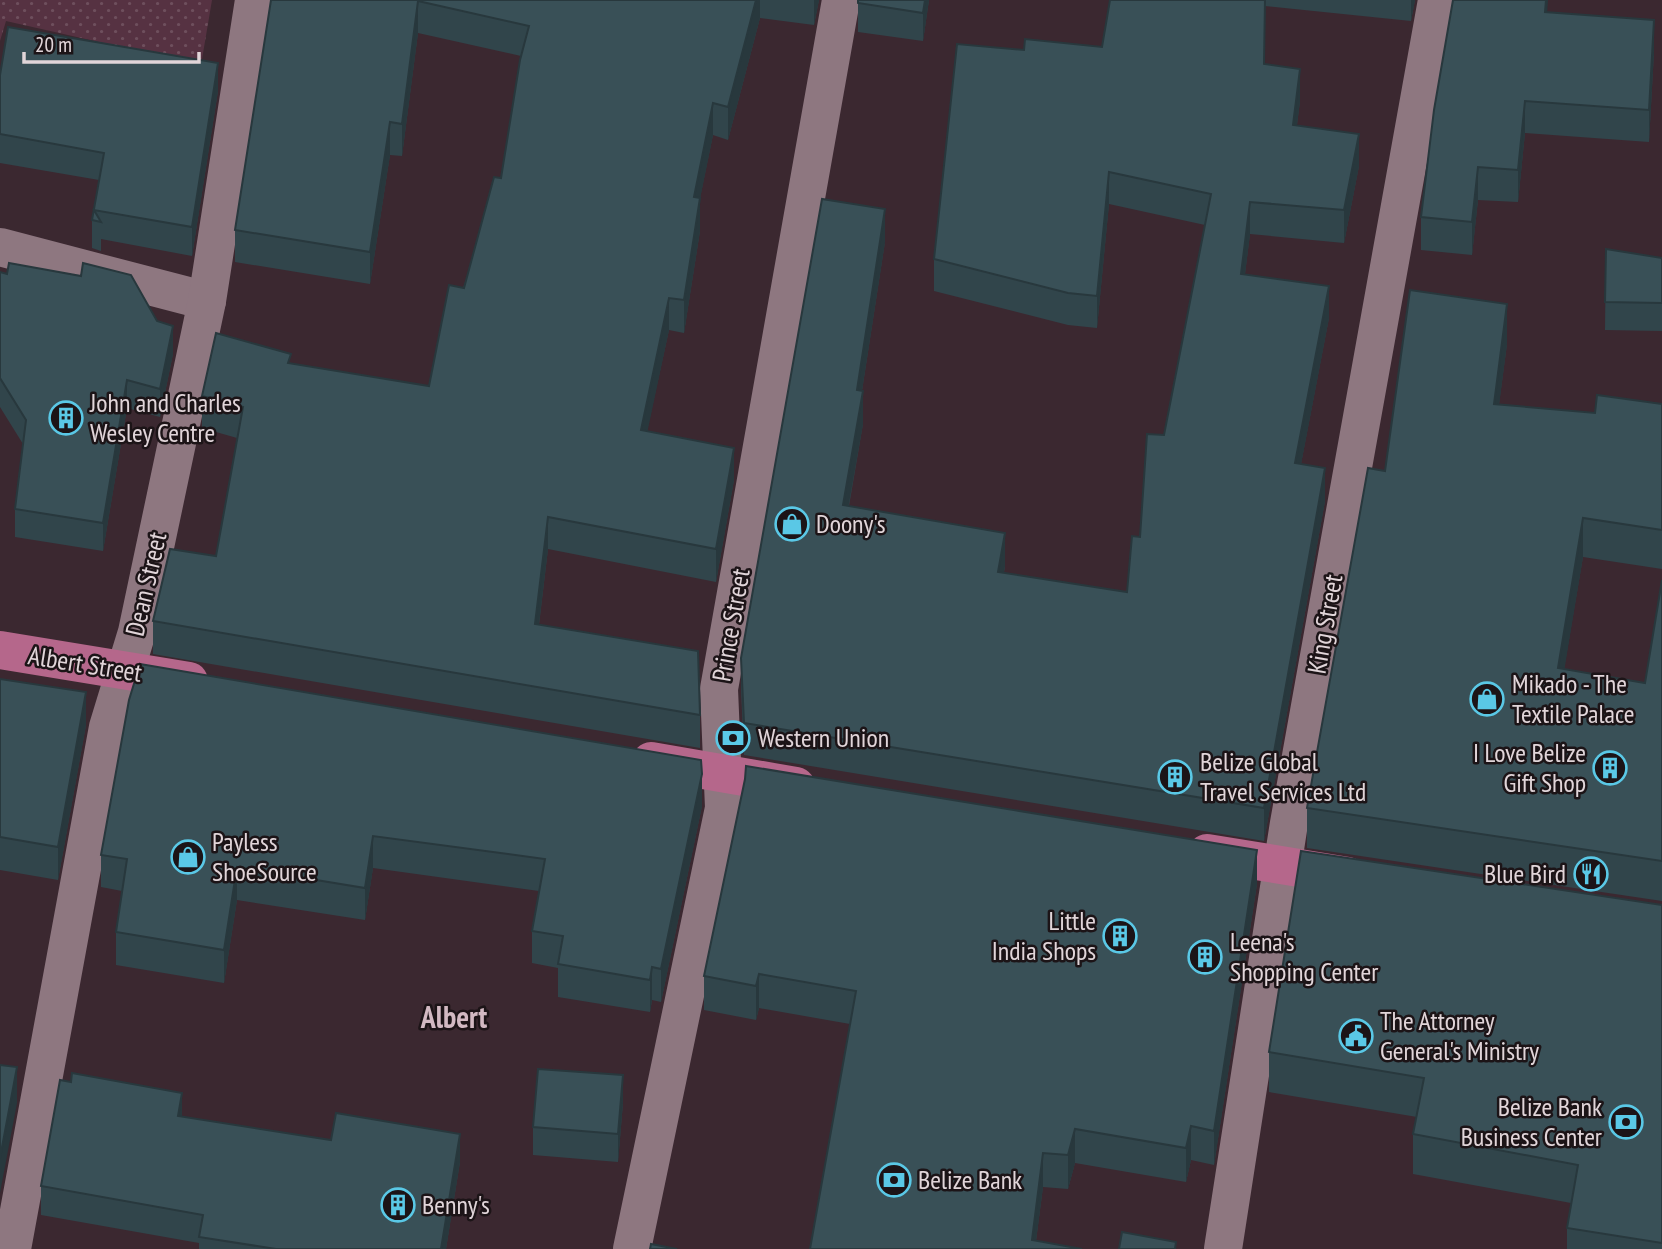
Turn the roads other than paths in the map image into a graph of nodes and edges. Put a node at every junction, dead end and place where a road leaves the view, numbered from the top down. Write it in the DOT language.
graph roads {
  1 [pos="254,0"];
  2 [pos="841,0"];
  3 [pos="1437,0"];
  4 [pos="0,247"];
  5 [pos="207,301"];
  6 [pos="0,650"];
  7 [pos="125,670"];
  8 [pos="220,686"];
  9 [pos="614,755"];
  10 [pos="723,774"];
  11 [pos="832,792"];
  12 [pos="1173,848"];
  13 [pos="1282,866"];
  14 [pos="1377,880"];
  15 [pos="12,1249"];
  16 [pos="632,1249"];
  17 [pos="1223,1249"];
  1 -- 5 [label="street, Dean Street"];
  2 -- 10 [label="street, Prince Street"];
  3 -- 13 [label="street, King Street"];
  4 -- 5 [label="street"];
  5 -- 7 [label="street, Dean Street"];
  6 -- 7 [label="main road, Albert Street"];
  7 -- 8 [label="main road, Albert Street"];
  7 -- 15 [label="street, Dean Street"];
  9 -- 10 [label="main road"];
  10 -- 11 [label="main road"];
  10 -- 16 [label="street, Prince Street"];
  12 -- 13 [label="main road"];
  13 -- 14 [label="main road"];
  13 -- 17 [label="street, King Street"];
}
